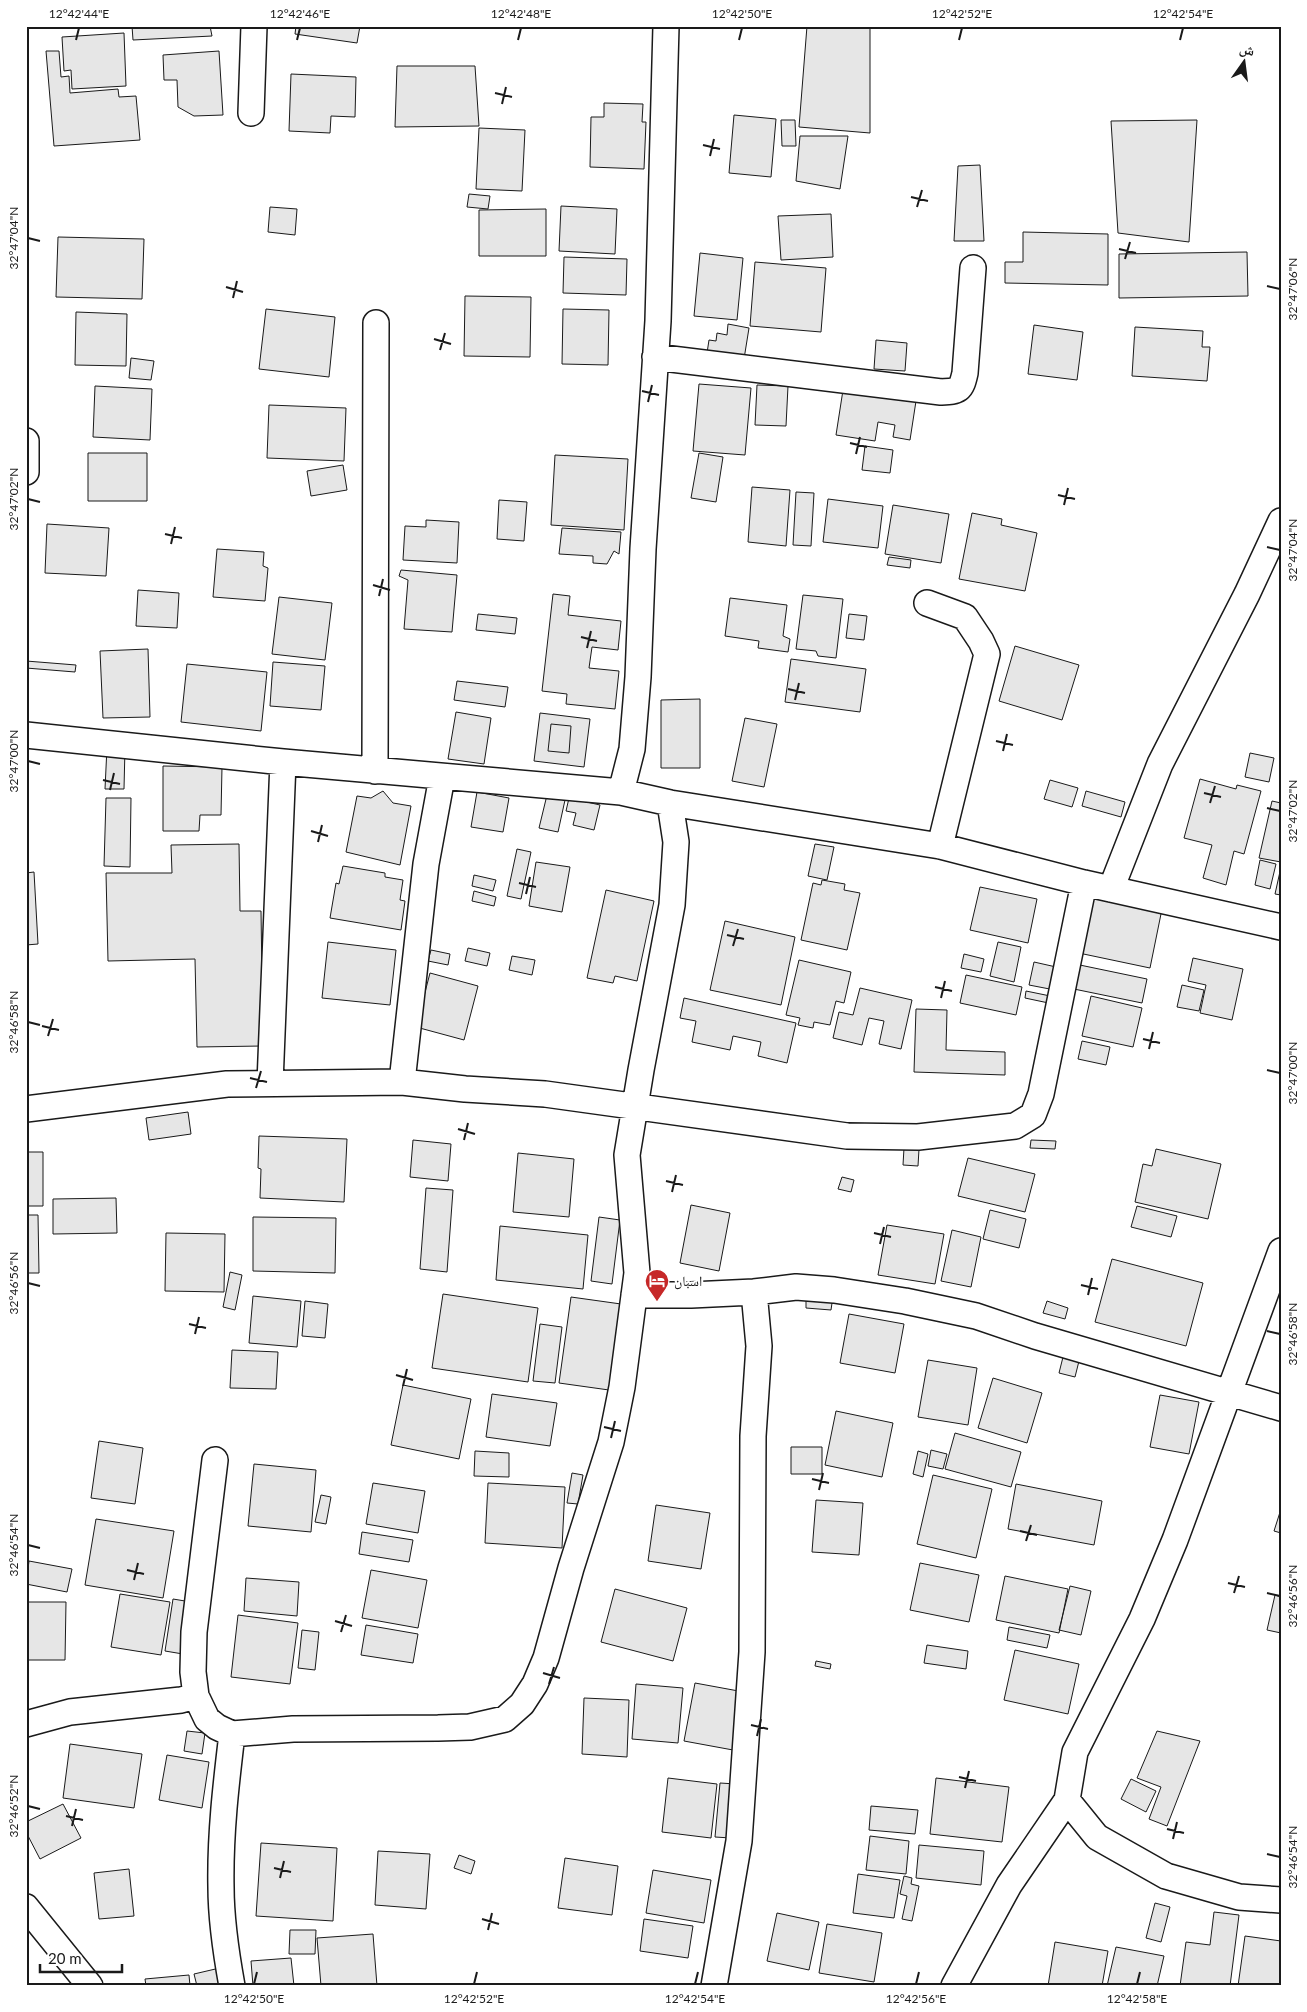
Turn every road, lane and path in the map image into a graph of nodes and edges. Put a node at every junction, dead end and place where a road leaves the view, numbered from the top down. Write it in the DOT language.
graph roads {
  1 [pos="254,26"];
  2 [pos="666,26"];
  3 [pos="251,113"];
  4 [pos="973,268"];
  5 [pos="376,323"];
  6 [pos="655,357"];
  7 [pos="26,441"];
  8 [pos="26,472"];
  9 [pos="1281,522"];
  10 [pos="927,603"];
  11 [pos="26,735"];
  12 [pos="283,762"];
  13 [pos="375,771"];
  14 [pos="442,777"];
  15 [pos="621,792"];
  16 [pos="670,802"];
  17 [pos="940,846"];
  18 [pos="1084,883"];
  19 [pos="1111,889"];
  20 [pos="1281,927"];
  21 [pos="402,1082"];
  22 [pos="270,1084"];
  23 [pos="635,1106"];
  24 [pos="26,1109"];
  25 [pos="1281,1251"];
  26 [pos="754,1292"];
  27 [pos="634,1295"];
  28 [pos="1229,1393"];
  29 [pos="1281,1408"];
  30 [pos="216,1460"];
  31 [pos="196,1696"];
  32 [pos="26,1724"];
  33 [pos="232,1734"];
  34 [pos="1067,1800"];
  35 [pos="1281,1900"];
  36 [pos="26,1907"];
  37 [pos="90,1986"];
  38 [pos="232,1986"];
  39 [pos="714,1986"];
  40 [pos="954,1986"];
  1 -- 3 [label="street"];
  2 -- 6 [label="street"];
  4 -- 6 [label="street"];
  5 -- 13 [label="street"];
  6 -- 15 [label="street"];
  7 -- 8 [label="street"];
  9 -- 19 [label="street"];
  10 -- 17 [label="street"];
  11 -- 12 [label="street"];
  12 -- 13 [label="street"];
  12 -- 22 [label="street"];
  13 -- 14 [label="street"];
  14 -- 15 [label="street"];
  14 -- 21 [label="street"];
  15 -- 16 [label="street"];
  16 -- 17 [label="street"];
  16 -- 23 [label="street"];
  17 -- 18 [label="street"];
  18 -- 19 [label="street"];
  18 -- 23 [label="street"];
  19 -- 20 [label="street"];
  21 -- 22 [label="street"];
  21 -- 23 [label="street"];
  22 -- 24 [label="street"];
  23 -- 27 [label="street"];
  25 -- 28 [label="street"];
  26 -- 27 [label="street"];
  26 -- 28 [label="street"];
  26 -- 39 [label="street"];
  27 -- 33 [label="street"];
  28 -- 29 [label="street"];
  28 -- 34 [label="street"];
  30 -- 31 [label="street"];
  31 -- 32 [label="street"];
  31 -- 33 [label="street"];
  33 -- 38 [label="street"];
  34 -- 35 [label="street"];
  34 -- 40 [label="street"];
  36 -- 37 [label="street"];
}
